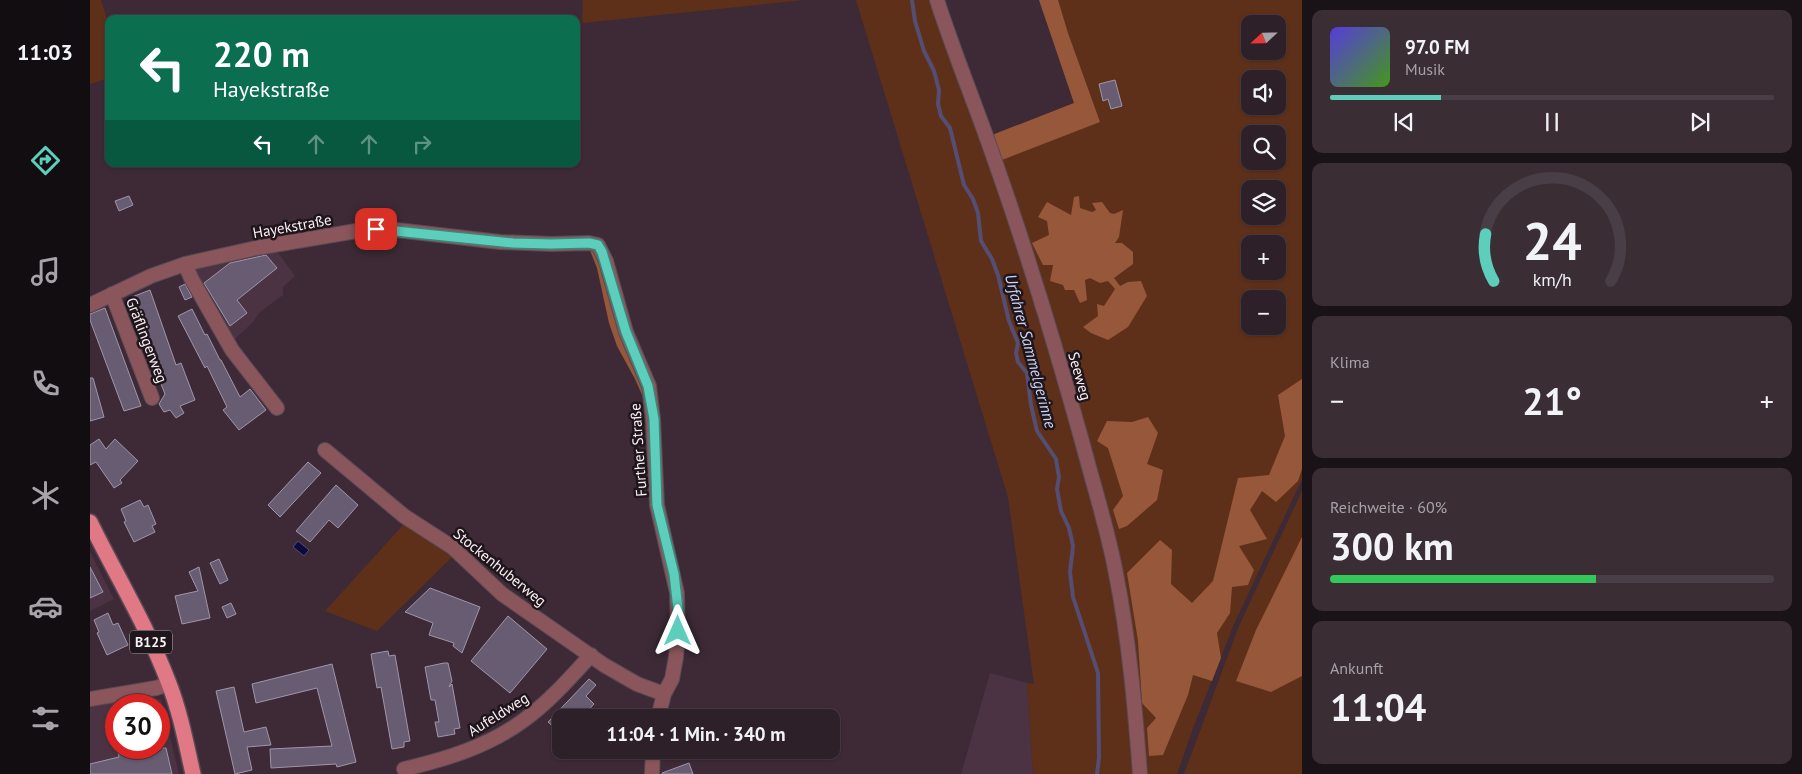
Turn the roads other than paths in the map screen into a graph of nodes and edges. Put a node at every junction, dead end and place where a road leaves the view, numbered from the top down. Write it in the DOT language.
graph roads {
  1 [pos="936,0"];
  2 [pos="598,245"];
  3 [pos="185,264"];
  4 [pos="112,294"];
  5 [pos="90,305"];
  6 [pos="152,398"];
  7 [pos="277,408"];
  8 [pos="325,450"];
  9 [pos="90,522"];
  10 [pos="591,655"];
  11 [pos="169,684"];
  12 [pos="664,694"];
  13 [pos="90,698"];
  14 [pos="660,709"];
  15 [pos="653,759"];
  16 [pos="404,769"];
  17 [pos="193,774"];
  18 [pos="652,774"];
  19 [pos="1140,774"];
  1 -- 19 [label="street, Seeweg"];
  2 -- 3 [label="street, Hayekstraße"];
  2 -- 12 [label="street, Further Straße"];
  3 -- 4 [label="street, Hayekstraße"];
  3 -- 7 [label="street"];
  4 -- 5 [label="street, Hayekstraße"];
  4 -- 6 [label="street, Gräflingerweg"];
  8 -- 10 [label="street, Stockenhuberweg"];
  9 -- 11 [label="main road, B125"];
  10 -- 12 [label="street, Stockenhuberweg"];
  10 -- 16 [label="street, Aufeldweg"];
  11 -- 13 [label="street"];
  11 -- 17 [label="main road, B125"];
  12 -- 14 [label="street, Further Straße"];
  15 -- 18 [label="street"];
}
